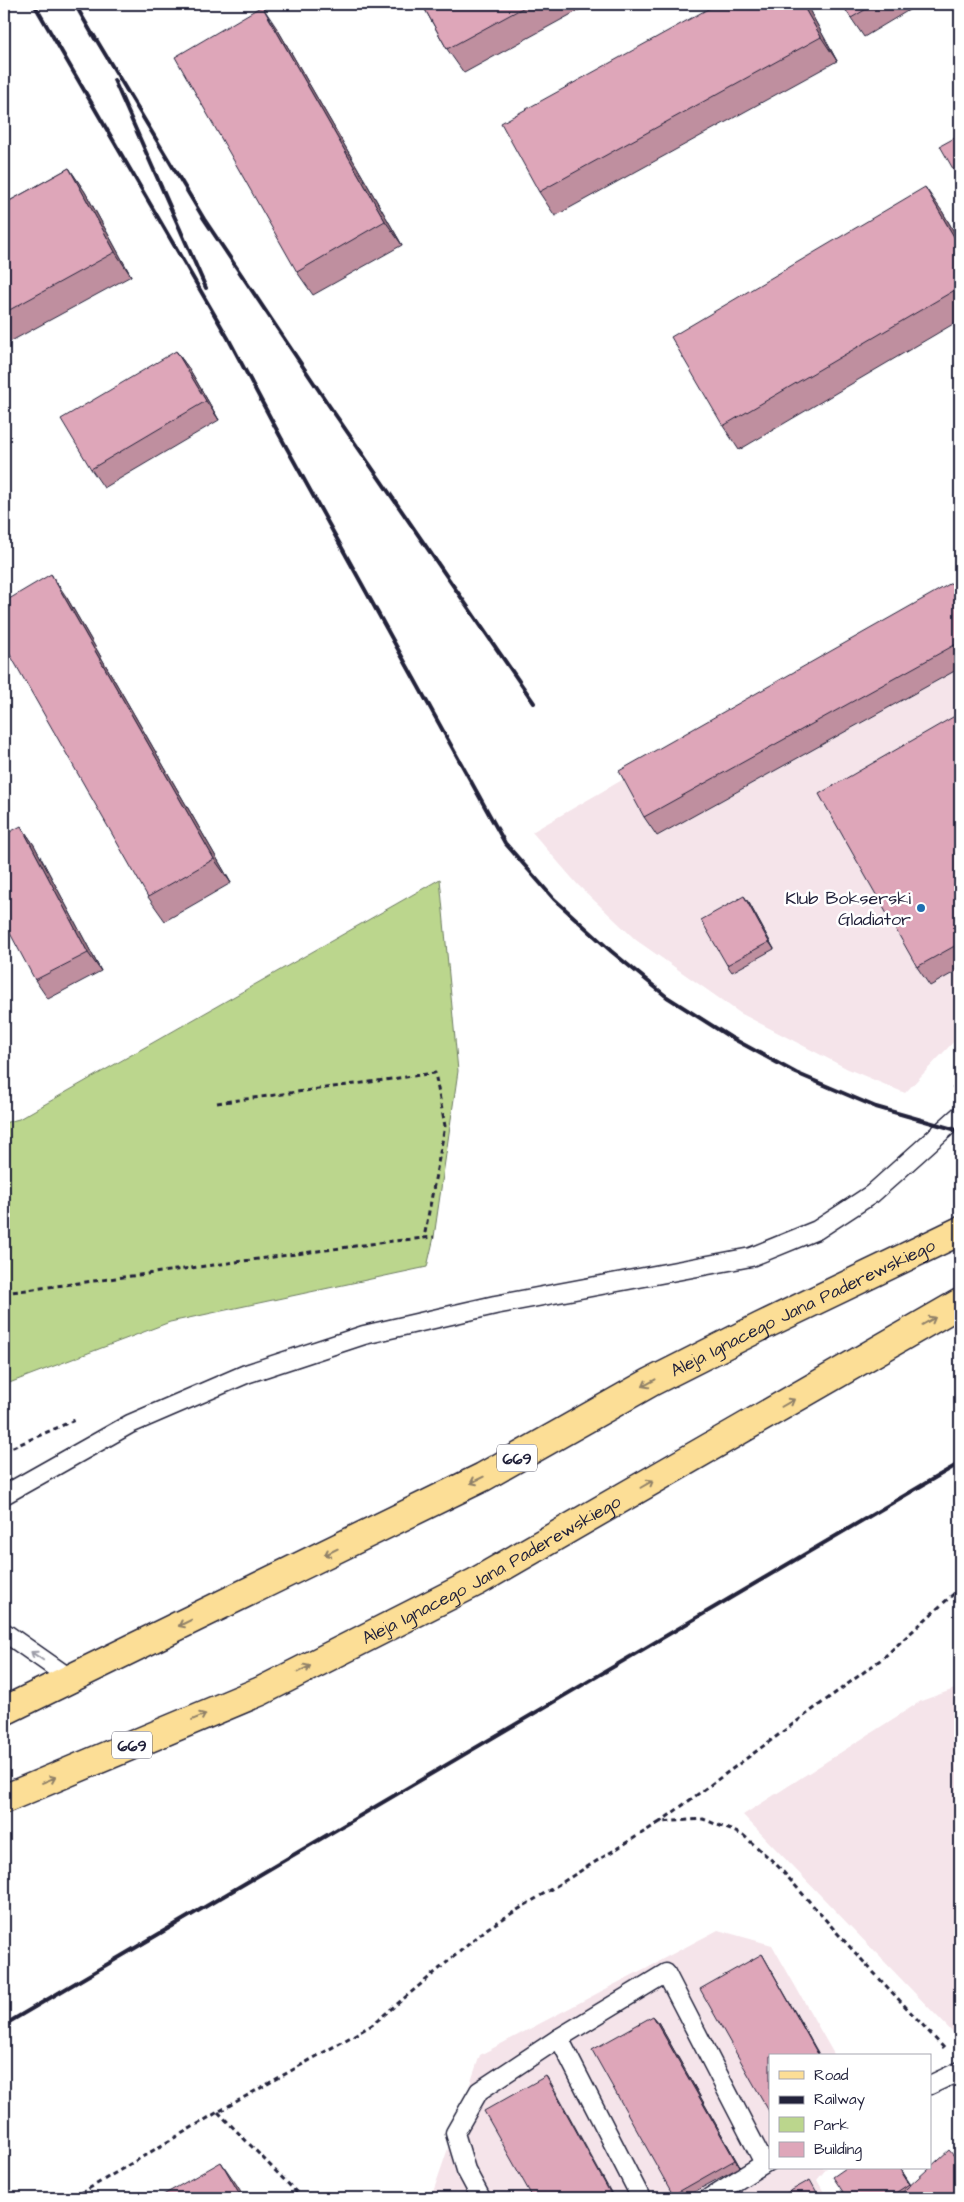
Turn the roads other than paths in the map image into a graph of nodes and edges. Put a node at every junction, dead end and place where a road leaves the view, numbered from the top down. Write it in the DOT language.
graph roads {
  1 [pos="960,1115"];
  2 [pos="960,1231"];
  3 [pos="960,1303"];
  4 [pos="4,1495"];
  5 [pos="4,1632"];
  6 [pos="71,1679"];
  7 [pos="4,1711"];
  8 [pos="4,1799"];
  9 [pos="559,2038"];
  10 [pos="960,2070"];
  11 [pos="932,2084"];
  12 [pos="767,2162"];
  13 [pos="482,2198"];
  14 [pos="641,2198"];
  15 [pos="709,2198"];
  1 -- 4 [label="lane"];
  2 -- 6 [label="main road, Aleja Ignacego Jana Paderewskiego / 669, one-way"];
  8 -- 3 [label="main road, Aleja Ignacego Jana Paderewskiego / 669, one-way"];
  6 -- 5 [label="lane, one-way"];
  6 -- 7 [label="main road, Aleja Ignacego Jana Paderewskiego / 669"];
  9 -- 12 [label="lane"];
  9 -- 13 [label="lane"];
  9 -- 14 [label="lane"];
  10 -- 11 [label="lane"];
  12 -- 15 [label="lane"];
}
